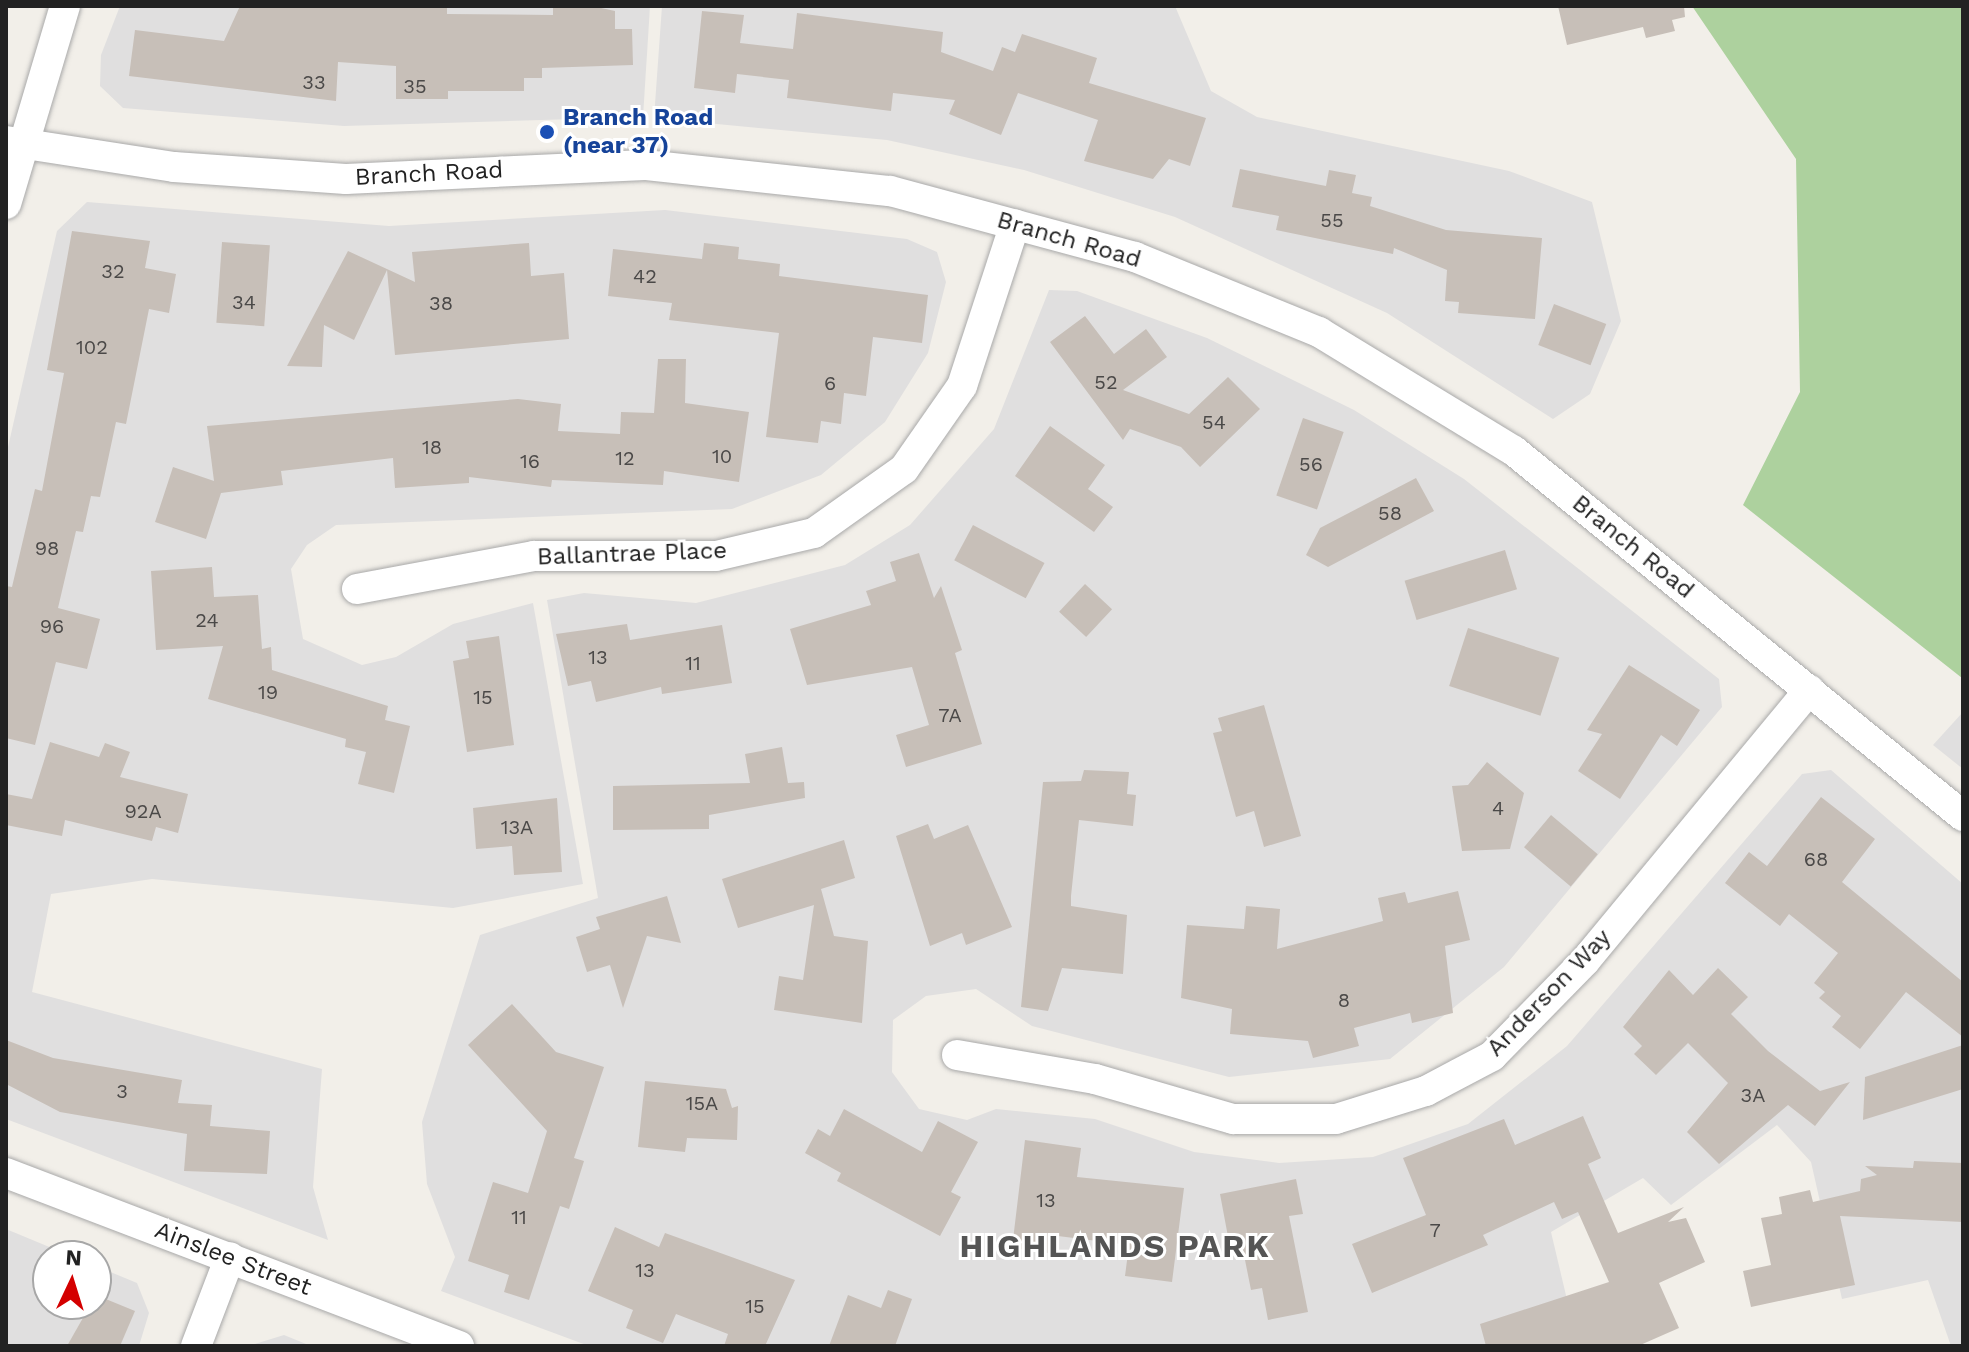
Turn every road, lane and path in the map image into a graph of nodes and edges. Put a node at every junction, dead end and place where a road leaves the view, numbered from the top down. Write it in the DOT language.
graph roads {
  1 [pos="65,6"];
  2 [pos="13,143"];
  3 [pos="6,204"];
  4 [pos="1015,224"];
  5 [pos="357,589"];
  6 [pos="1809,690"];
  7 [pos="1963,816"];
  8 [pos="957,1055"];
  9 [pos="6,1173"];
  10 [pos="230,1257"];
  11 [pos="196,1346"];
  12 [pos="459,1346"];
  1 -- 2 [label="street"];
  2 -- 3 [label="street"];
  2 -- 4 [label="street, Branch Road"];
  4 -- 5 [label="street, Ballantrae Place"];
  4 -- 6 [label="street, Branch Road"];
  6 -- 7 [label="street, Branch Road"];
  6 -- 8 [label="street, Anderson Way"];
  9 -- 10 [label="street, Ainslee Street"];
  10 -- 11 [label="street"];
  10 -- 12 [label="street, Ainslee Street"];
}
